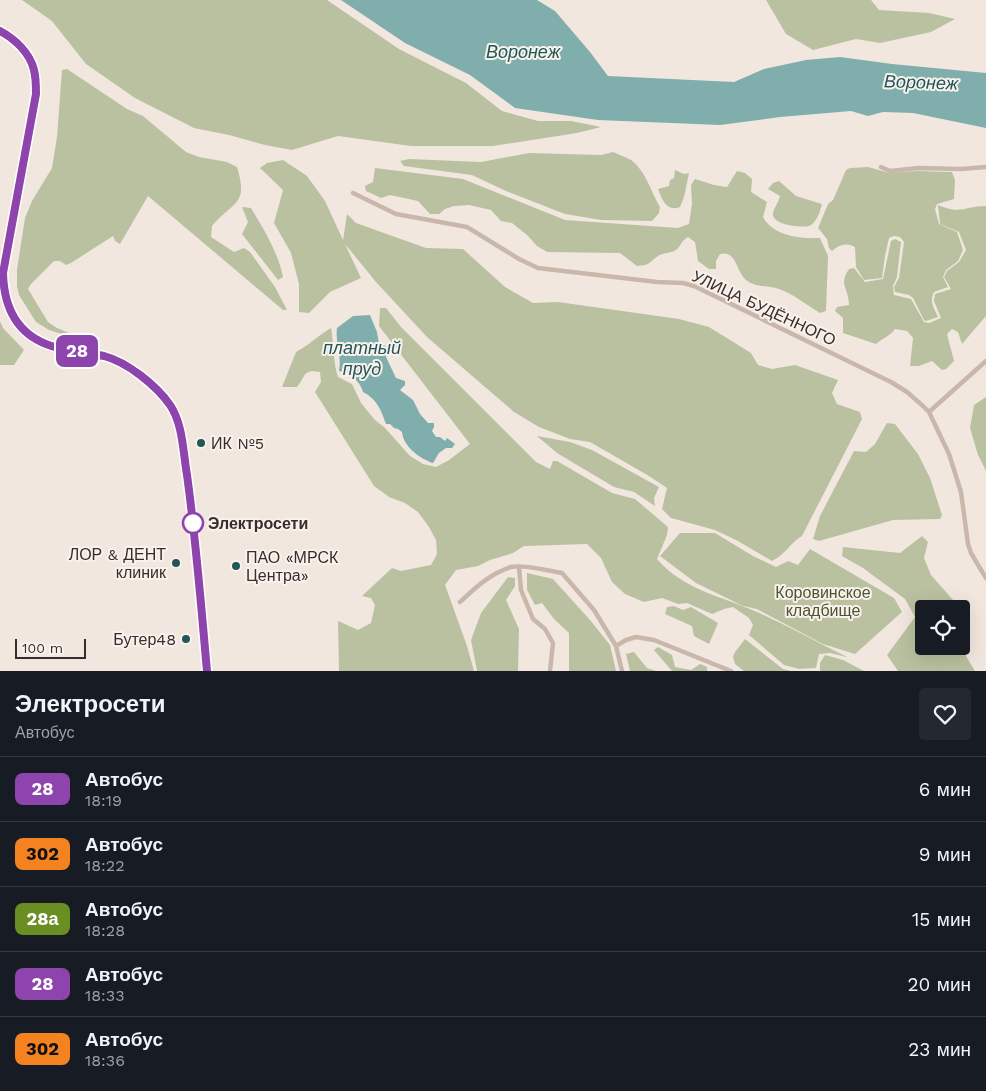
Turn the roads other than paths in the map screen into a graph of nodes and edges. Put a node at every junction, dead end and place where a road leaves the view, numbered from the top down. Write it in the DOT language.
graph roads {
  1 [pos="0,31"];
  2 [pos="881,167"];
  3 [pos="986,167"];
  4 [pos="353,193"];
  5 [pos="986,360"];
  6 [pos="929,412"];
  7 [pos="519,567"];
  8 [pos="986,578"];
  9 [pos="460,602"];
  10 [pos="616,646"];
  11 [pos="207,671"];
  12 [pos="550,671"];
  13 [pos="622,671"];
  14 [pos="731,671"];
  1 -- 11 [label="main road"];
  2 -- 3 [label="street"];
  4 -- 6 [label="street, УЛИЦА БУДЁННОГО"];
  5 -- 6 [label="street"];
  6 -- 8 [label="street, УЛИЦА БУДЁННОГО"];
  7 -- 9 [label="street"];
  7 -- 10 [label="street"];
  7 -- 12 [label="street"];
  10 -- 13 [label="street"];
  10 -- 14 [label="street"];
}
